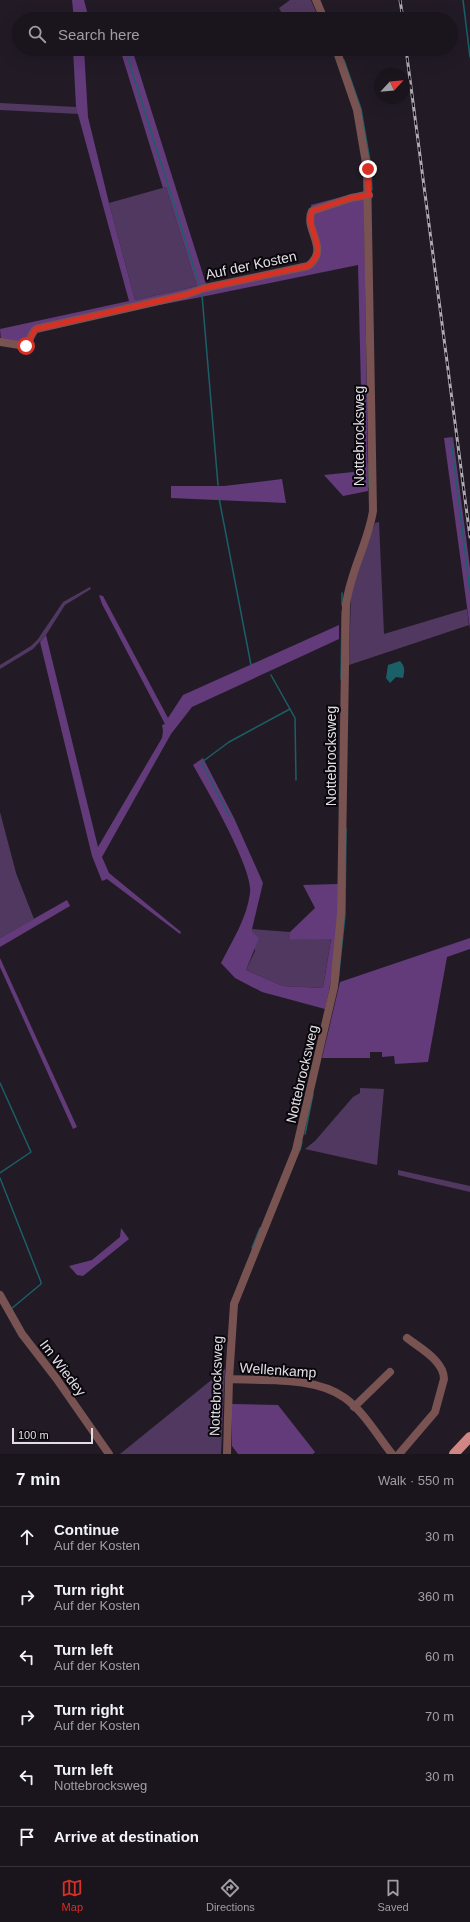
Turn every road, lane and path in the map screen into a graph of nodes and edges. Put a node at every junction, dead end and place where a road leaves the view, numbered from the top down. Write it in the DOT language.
graph roads {
  1 [pos="316,0"];
  2 [pos="321,12"];
  3 [pos="338,56"];
  4 [pos="369,195"];
  5 [pos="0,342"];
  6 [pos="0,1296"];
  7 [pos="407,1338"];
  8 [pos="390,1372"];
  9 [pos="229,1380"];
  10 [pos="354,1407"];
  11 [pos="470,1437"];
  12 [pos="108,1454"];
  13 [pos="227,1454"];
  14 [pos="392,1454"];
  15 [pos="399,1454"];
  16 [pos="454,1454"];
  1 -- 2 [label="street"];
  3 -- 4 [label="street, Nottebrocksweg"];
  4 -- 5 [label="street, Auf der Kosten"];
  4 -- 9 [label="street, Nottebrocksweg"];
  6 -- 12 [label="street, Im Wiedey"];
  7 -- 15 [label="street"];
  8 -- 10 [label="street"];
  9 -- 10 [label="street, Wellenkamp"];
  9 -- 13 [label="street, Nottebrocksweg"];
  10 -- 14 [label="street, Wellenkamp"];
  11 -- 16 [label="main road"];
}
